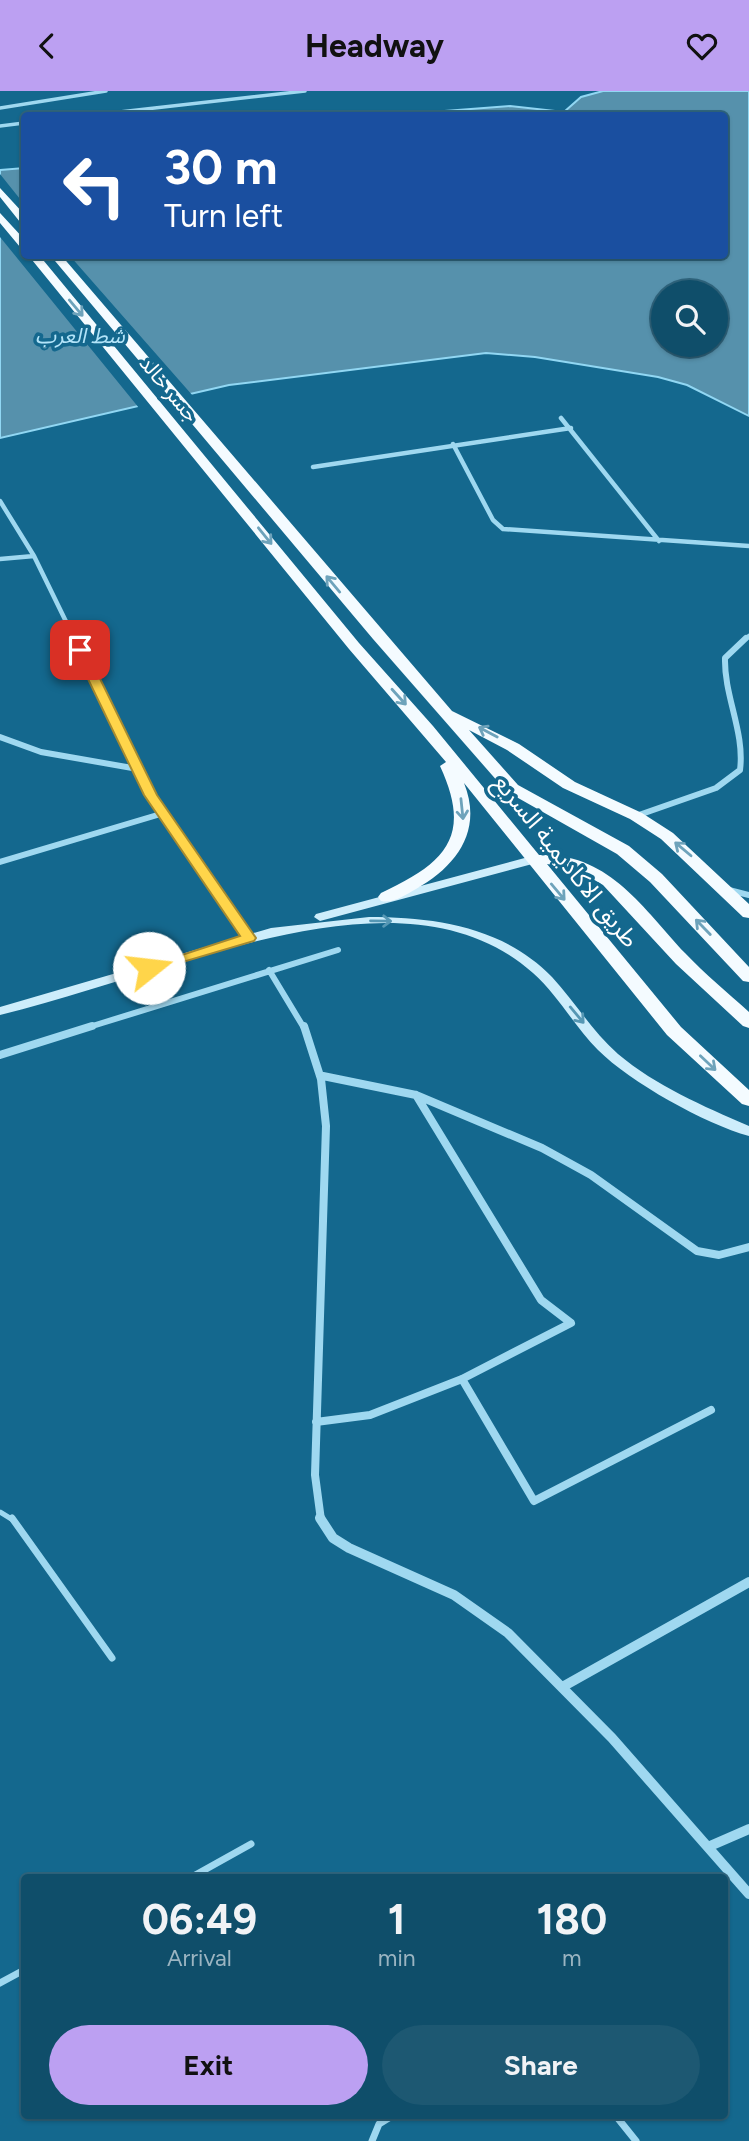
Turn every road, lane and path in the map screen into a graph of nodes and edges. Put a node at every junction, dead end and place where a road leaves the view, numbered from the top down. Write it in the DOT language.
graph roads {
  1 [pos="106,91"];
  2 [pos="305,91"];
  3 [pos="0,108"];
  4 [pos="122,112"];
  5 [pos="21,123"];
  6 [pos="0,126"];
  7 [pos="0,191"];
  8 [pos="0,216"];
  9 [pos="21,216"];
  10 [pos="21,241"];
  11 [pos="36,259"];
  12 [pos="58,259"];
  13 [pos="561,418"];
  14 [pos="571,428"];
  15 [pos="453,445"];
  16 [pos="313,467"];
  17 [pos="0,501"];
  18 [pos="659,541"];
  19 [pos="749,546"];
  20 [pos="34,555"];
  21 [pos="0,559"];
  22 [pos="378,636"];
  23 [pos="749,636"];
  24 [pos="354,646"];
  25 [pos="444,711"];
  26 [pos="0,737"];
  27 [pos="440,745"];
  28 [pos="748,747"];
  29 [pos="138,769"];
  30 [pos="163,813"];
  31 [pos="636,816"];
  32 [pos="532,860"];
  33 [pos="0,862"];
  34 [pos="722,888"];
  35 [pos="749,895"];
  36 [pos="387,897"];
  37 [pos="749,913"];
  38 [pos="264,934"];
  39 [pos="249,938"];
  40 [pos="338,950"];
  41 [pos="269,970"];
  42 [pos="749,977"];
  43 [pos="0,1011"];
  44 [pos="749,1022"];
  45 [pos="0,1055"];
  46 [pos="323,1076"];
  47 [pos="416,1095"];
  48 [pos="749,1100"];
  49 [pos="749,1132"];
  50 [pos="749,1247"];
  51 [pos="462,1379"];
  52 [pos="711,1410"];
  53 [pos="316,1422"];
  54 [pos="0,1512"];
  55 [pos="749,1582"];
  56 [pos="112,1658"];
  57 [pos="564,1685"];
  58 [pos="749,1829"];
  59 [pos="251,1844"];
  60 [pos="710,1846"];
  61 [pos="197,1874"];
  62 [pos="749,1894"];
  63 [pos="21,1972"];
  64 [pos="0,1983"];
  65 [pos="387,2119"];
  66 [pos="618,2119"];
  67 [pos="372,2141"];
  68 [pos="636,2141"];
  1 -- 3 [label="street"];
  2 -- 4 [label="street"];
  5 -- 6 [label="street"];
  7 -- 9 [label="highway"];
  8 -- 10 [label="highway"];
  11 -- 24 [label="highway, جسر خالد, one-way"];
  22 -- 12 [label="highway, جسر خالد, one-way"];
  13 -- 14 [label="street"];
  14 -- 15 [label="street"];
  14 -- 18 [label="street"];
  15 -- 16 [label="street"];
  15 -- 18 [label="street"];
  17 -- 20 [label="street"];
  18 -- 19 [label="street"];
  20 -- 21 [label="street"];
  20 -- 29 [label="street"];
  22 -- 25 [label="highway, طريق الاكاديمية السريع"];
  23 -- 28 [label="street"];
  24 -- 27 [label="highway, طريق الاكاديمية السريع, one-way"];
  31 -- 25 [label="highway, one-way"];
  42 -- 25 [label="highway, طريق الاكاديمية السريع, one-way"];
  26 -- 29 [label="street"];
  27 -- 32 [label="highway, طريق الاكاديمية السريع"];
  27 -- 36 [label="highway, one-way"];
  28 -- 31 [label="street"];
  29 -- 30 [label="street"];
  30 -- 33 [label="street"];
  30 -- 39 [label="street"];
  34 -- 31 [label="highway, one-way"];
  32 -- 36 [label="main road"];
  32 -- 44 [label="highway"];
  32 -- 48 [label="highway, طريق الاكاديمية السريع, one-way"];
  34 -- 35 [label="street"];
  34 -- 37 [label="highway"];
  36 -- 38 [label="main road"];
  38 -- 39 [label="main road"];
  38 -- 49 [label="main road, one-way"];
  39 -- 43 [label="main road"];
  40 -- 41 [label="street"];
  41 -- 45 [label="street"];
  41 -- 46 [label="street"];
  46 -- 47 [label="street"];
  46 -- 53 [label="street"];
  47 -- 50 [label="street"];
  47 -- 51 [label="street"];
  51 -- 52 [label="street"];
  51 -- 53 [label="street"];
  53 -- 57 [label="street"];
  54 -- 56 [label="lane"];
  55 -- 57 [label="street"];
  57 -- 60 [label="street"];
  58 -- 60 [label="street"];
  59 -- 61 [label="lane"];
  60 -- 62 [label="street"];
  63 -- 64 [label="lane"];
  65 -- 67 [label="lane"];
  66 -- 68 [label="lane"];
}
